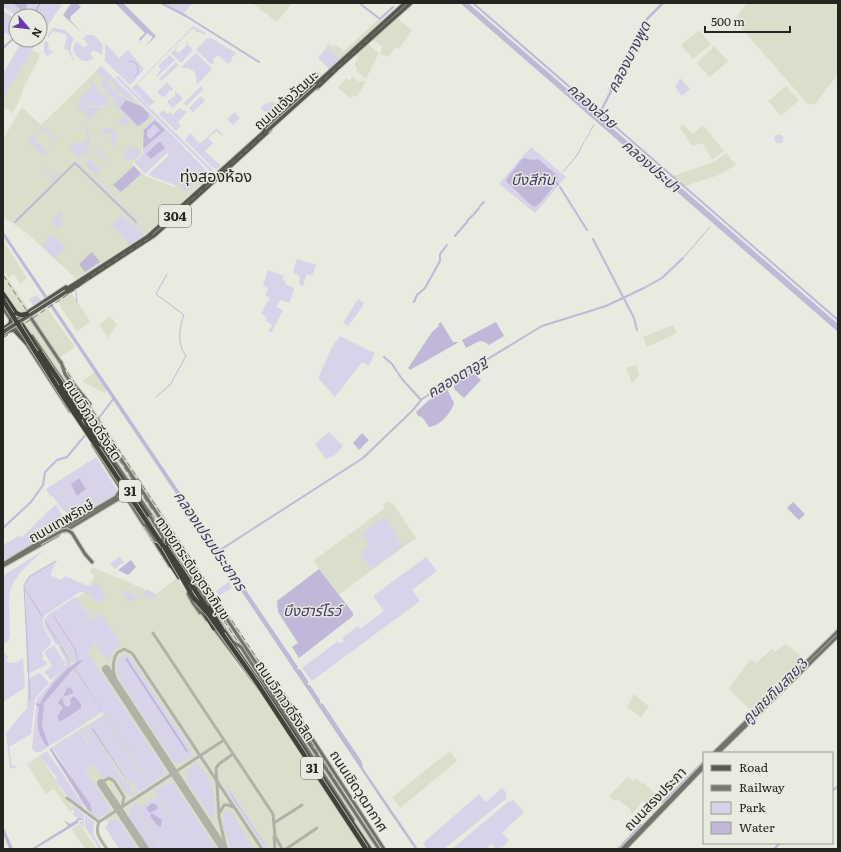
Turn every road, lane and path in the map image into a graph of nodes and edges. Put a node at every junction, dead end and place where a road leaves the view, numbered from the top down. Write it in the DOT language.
graph roads {
  1 [pos="408,3"];
  2 [pos="370,37"];
  3 [pos="339,67"];
  4 [pos="333,68"];
  5 [pos="317,85"];
  6 [pos="297,100"];
  7 [pos="300,103"];
  8 [pos="291,105"];
  9 [pos="286,109"];
  10 [pos="294,109"];
  11 [pos="289,113"];
  12 [pos="247,149"];
  13 [pos="217,173"];
  14 [pos="216,179"];
  15 [pos="179,210"];
  16 [pos="174,215"];
  17 [pos="128,249"];
  18 [pos="133,250"];
  19 [pos="94,273"];
  20 [pos="65,291"];
  21 [pos="3,296"];
  22 [pos="3,308"];
  23 [pos="30,314"];
  24 [pos="18,316"];
  25 [pos="11,319"];
  26 [pos="24,324"];
  27 [pos="8,326"];
  28 [pos="10,330"];
  29 [pos="3,332"];
  30 [pos="26,343"];
  31 [pos="36,350"];
  32 [pos="46,357"];
  33 [pos="37,360"];
  34 [pos="48,362"];
  35 [pos="53,369"];
  36 [pos="50,374"];
  37 [pos="75,387"];
  38 [pos="56,390"];
  39 [pos="71,392"];
  40 [pos="62,394"];
  41 [pos="90,430"];
  42 [pos="103,445"];
  43 [pos="101,450"];
  44 [pos="123,479"];
  45 [pos="131,487"];
  46 [pos="120,488"];
  47 [pos="117,498"];
  48 [pos="129,502"];
  49 [pos="143,520"];
  50 [pos="152,529"];
  51 [pos="30,548"];
  52 [pos="173,552"];
  53 [pos="92,562"];
  54 [pos="3,565"];
  55 [pos="181,565"];
  56 [pos="192,588"];
  57 [pos="208,617"];
  58 [pos="222,626"];
  59 [pos="214,628"];
  60 [pos="838,631"];
  61 [pos="224,634"];
  62 [pos="836,636"];
  63 [pos="233,642"];
  64 [pos="246,662"];
  65 [pos="259,688"];
  66 [pos="272,695"];
  67 [pos="715,752"];
  68 [pos="719,752"];
  69 [pos="703,765"];
  70 [pos="703,768"];
  71 [pos="338,781"];
  72 [pos="348,793"];
  73 [pos="344,797"];
  74 [pos="352,800"];
  75 [pos="348,803"];
  76 [pos="367,849"];
  77 [pos="378,849"];
  78 [pos="384,849"];
  79 [pos="622,849"];
  80 [pos="625,849"];
  1 -- 2 [label="main road, ถนนแจ้งวัฒนะ / 304"];
  1 -- 2 [label="main road, ถนนแจ้งวัฒนะ / 304"];
  2 -- 3 [label="main road, ถนนแจ้งวัฒนะ / 304"];
  2 -- 4 [label="main road, ถนนแจ้งวัฒนะ / 304"];
  3 -- 5 [label="main road, ถนนแจ้งวัฒนะ / 304"];
  3 -- 7 [label="main road, ถนนแจ้งวัฒนะ / 304"];
  4 -- 5 [label="main road, ถนนแจ้งวัฒนะ / 304"];
  4 -- 6 [label="main road, ถนนแจ้งวัฒนะ / 304"];
  5 -- 12 [label="main road, ถนนแจ้งวัฒนะ / 304, bridge"];
  6 -- 7 [label="main road"];
  6 -- 8 [label="main road, ถนนแจ้งวัฒนะ / 304"];
  7 -- 10 [label="main road, ถนนแจ้งวัฒนะ / 304"];
  8 -- 9 [label="main road, ถนนแจ้งวัฒนะ / 304"];
  8 -- 10 [label="main road"];
  9 -- 11 [label="main road"];
  9 -- 12 [label="main road, ถนนแจ้งวัฒนะ / 304"];
  10 -- 11 [label="main road, ถนนแจ้งวัฒนะ / 304"];
  11 -- 12 [label="main road, ถนนแจ้งวัฒนะ / 304"];
  12 -- 13 [label="main road, ถนนแจ้งวัฒนะ / 304"];
  12 -- 14 [label="main road, ถนนแจ้งวัฒนะ / 304"];
  13 -- 14 [label="main road"];
  13 -- 15 [label="main road, ถนนแจ้งวัฒนะ / 304"];
  14 -- 15 [label="main road, ถนนแจ้งวัฒนะ / 304"];
  15 -- 16 [label="main road, ถนนแจ้งวัฒนะ / 304"];
  16 -- 17 [label="main road, ถนนแจ้งวัฒนะ / 304"];
  16 -- 18 [label="main road, ถนนแจ้งวัฒนะ / 304"];
  17 -- 18 [label="main road"];
  17 -- 19 [label="main road, ถนนแจ้งวัฒนะ / 304"];
  18 -- 19 [label="main road, ถนนแจ้งวัฒนะ / 304"];
  19 -- 20 [label="main road, ถนนแจ้งวัฒนะ / 304"];
  19 -- 23 [label="main road, ถนนแจ้งวัฒนะ, bridge"];
  19 -- 23 [label="main road, ถนนแจ้งวัฒนะ"];
  20 -- 23 [label="main road, ถนนแจ้งวัฒนะ / 304, bridge"];
  20 -- 29 [label="main road, ถนนแจ้งวัฒนะ / 304, bridge"];
  21 -- 23 [label="highway, bridge"];
  21 -- 24 [label="main road, ถนนวิภาวดีรังสิต / 31"];
  21 -- 31 [label="highway, ทางยกระดับอุตราภิมุข / 31, bridge"];
  21 -- 35 [label="highway, ถนนวิภาวดีรังสิต / 31"];
  21 -- 36 [label="highway, ถนนวิภาวดีรังสิต / 31"];
  22 -- 25 [label="main road, ถนนวิภาวดีรังสิต / 31"];
  23 -- 24 [label="main road, ถนนแจ้งวัฒนะ"];
  23 -- 26 [label="main road, ถนนแจ้งวัฒนะ"];
  23 -- 29 [label="main road, ถนนแจ้งวัฒนะ / 304, bridge"];
  23 -- 37 [label="main road"];
  24 -- 26 [label="main road, ถนนวิภาวดีรังสิต / 31"];
  25 -- 27 [label="main road"];
  25 -- 30 [label="main road, ถนนวิภาวดีรังสิต / 31"];
  26 -- 32 [label="main road, ถนนวิภาวดีรังสิต / 31"];
  27 -- 28 [label="main road"];
  27 -- 29 [label="main road"];
  28 -- 29 [label="main road"];
  28 -- 30 [label="main road"];
  30 -- 33 [label="main road, ถนนวิภาวดีรังสิต / 31"];
  31 -- 41 [label="highway, bridge"];
  31 -- 43 [label="highway, ทางยกระดับอุตราภิมุข / 31, bridge"];
  31 -- 49 [label="highway, bridge"];
  31 -- 57 [label="highway, ทางยกระดับอุตราภิมุข / 31, bridge"];
  32 -- 34 [label="highway"];
  32 -- 35 [label="main road, ถนนวิภาวดีรังสิต / 31"];
  33 -- 36 [label="highway"];
  33 -- 38 [label="main road, ถนนวิภาวดีรังสิต / 31"];
  34 -- 35 [label="highway"];
  34 -- 43 [label="highway, bridge"];
  35 -- 37 [label="main road"];
  35 -- 39 [label="main road, ถนนวิภาวดีรังสิต / 31"];
  35 -- 41 [label="highway, ถนนวิภาวดีรังสิต / 31"];
  36 -- 40 [label="highway, ถนนวิภาวดีรังสิต / 31"];
  37 -- 39 [label="main road"];
  37 -- 66 [label="main road"];
  38 -- 40 [label="highway"];
  38 -- 41 [label="main road, ถนนวิภาวดีรังสิต / 31"];
  39 -- 41 [label="main road, ถนนวิภาวดีรังสิต / 31"];
  40 -- 41 [label="highway, ถนนวิภาวดีรังสิต / 31"];
  41 -- 42 [label="highway"];
  41 -- 44 [label="highway, ถนนวิภาวดีรังสิต / 31"];
  41 -- 46 [label="main road, ถนนวิภาวดีรังสิต / 31"];
  41 -- 50 [label="highway, ถนนวิภาวดีรังสิต / 31"];
  42 -- 45 [label="main road, ถนนวิภาวดีรังสิต / 31"];
  43 -- 61 [label="highway, ทางยกระดับอุตราภิมุข / 31, bridge"];
  44 -- 45 [label="highway"];
  44 -- 52 [label="highway, ถนนวิภาวดีรังสิต / 31"];
  45 -- 46 [label="main road, bridge"];
  45 -- 52 [label="main road, ถนนวิภาวดีรังสิต / 31"];
  46 -- 47 [label="main road, ถนนเทพรักษ์"];
  46 -- 48 [label="main road, ถนนวิภาวดีรังสิต / 31"];
  47 -- 48 [label="main road"];
  47 -- 51 [label="main road, ถนนเทพรักษ์"];
  47 -- 54 [label="main road, ถนนเทพรักษ์"];
  48 -- 57 [label="main road, ถนนวิภาวดีรังสิต / 31"];
  49 -- 50 [label="highway"];
  49 -- 59 [label="highway"];
  50 -- 65 [label="highway, ถนนวิภาวดีรังสิต / 31"];
  51 -- 53 [label="main road, bridge"];
  51 -- 54 [label="main road, ถนนเทพรักษ์"];
  52 -- 55 [label="highway, ถนนวิภาวดีรังสิต / 31"];
  55 -- 58 [label="main road, ถนนวิภาวดีรังสิต / 31"];
  55 -- 64 [label="highway, ถนนวิภาวดีรังสิต / 31"];
  56 -- 57 [label="main road, bridge"];
  56 -- 58 [label="main road, bridge"];
  56 -- 61 [label="highway, bridge"];
  57 -- 59 [label="main road, ถนนวิภาวดีรังสิต / 31"];
  57 -- 76 [label="highway, ทางยกระดับอุตราภิมุข / 31, bridge"];
  58 -- 63 [label="main road, ถนนวิภาวดีรังสิต / 31"];
  59 -- 65 [label="main road, ถนนวิภาวดีรังสิต / 31"];
  60 -- 62 [label="main road"];
  61 -- 76 [label="highway, ทางยกระดับอุตราภิมุข / 31, bridge"];
  62 -- 67 [label="main road"];
  62 -- 68 [label="main road"];
  63 -- 64 [label="highway, 31"];
  63 -- 66 [label="main road, ถนนวิภาวดีรังสิต"];
  64 -- 66 [label="highway, ถนนวิภาวดีรังสิต / 31"];
  65 -- 76 [label="highway, ถนนวิภาวดีรังสิต / 31"];
  66 -- 71 [label="main road"];
  66 -- 71 [label="main road, ถนนเชิดวุฒากาศ"];
  66 -- 76 [label="highway, ถนนวิภาวดีรังสิต / 31"];
  69 -- 79 [label="main road, ถนนสรงประภา"];
  70 -- 80 [label="main road, ถนนสรงประภา"];
  71 -- 72 [label="main road, ถนนเชิดวุฒากาศ"];
  71 -- 73 [label="main road"];
  72 -- 73 [label="main road"];
  72 -- 74 [label="main road, ถนนเชิดวุฒากาศ"];
  73 -- 75 [label="main road"];
  74 -- 75 [label="main road"];
  74 -- 78 [label="main road, ถนนเชิดวุฒากาศ"];
  75 -- 77 [label="main road"];
}
